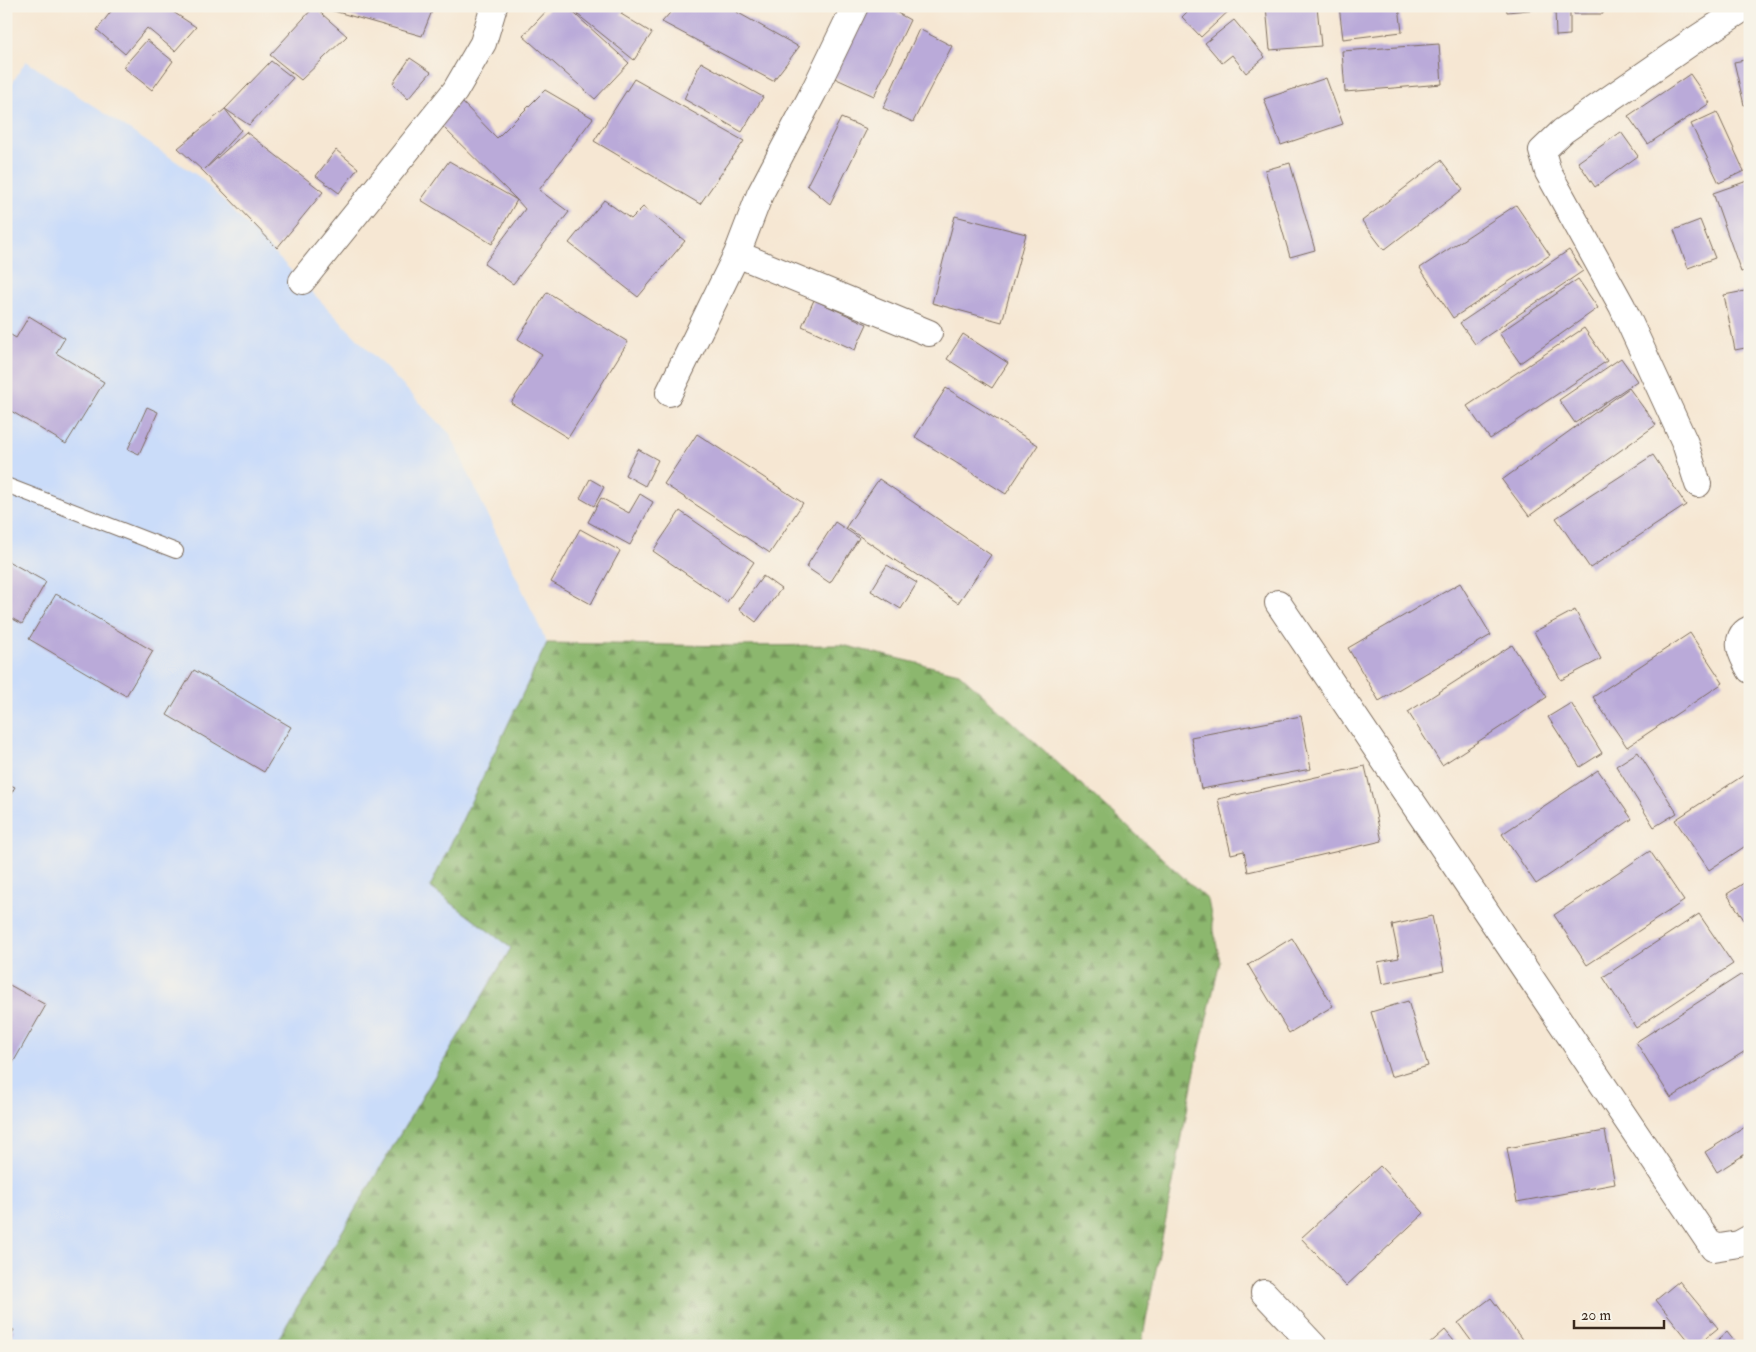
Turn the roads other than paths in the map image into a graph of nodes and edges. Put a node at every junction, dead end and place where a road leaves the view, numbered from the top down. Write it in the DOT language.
graph roads {
  1 [pos="494,6"];
  2 [pos="855,6"];
  3 [pos="1747,6"];
  4 [pos="737,254"];
  5 [pos="302,281"];
  6 [pos="930,333"];
  7 [pos="669,393"];
  8 [pos="1698,484"];
  9 [pos="6,485"];
  10 [pos="176,551"];
  11 [pos="1278,603"];
  12 [pos="1750,629"];
  13 [pos="1750,670"];
  14 [pos="1750,1238"];
  15 [pos="1264,1294"];
  16 [pos="1314,1346"];
  1 -- 5 [label="street"];
  2 -- 4 [label="street"];
  3 -- 8 [label="street"];
  4 -- 6 [label="street"];
  4 -- 7 [label="street"];
  9 -- 10 [label="lane"];
  11 -- 14 [label="street"];
  12 -- 13 [label="street"];
  15 -- 16 [label="street"];
}
